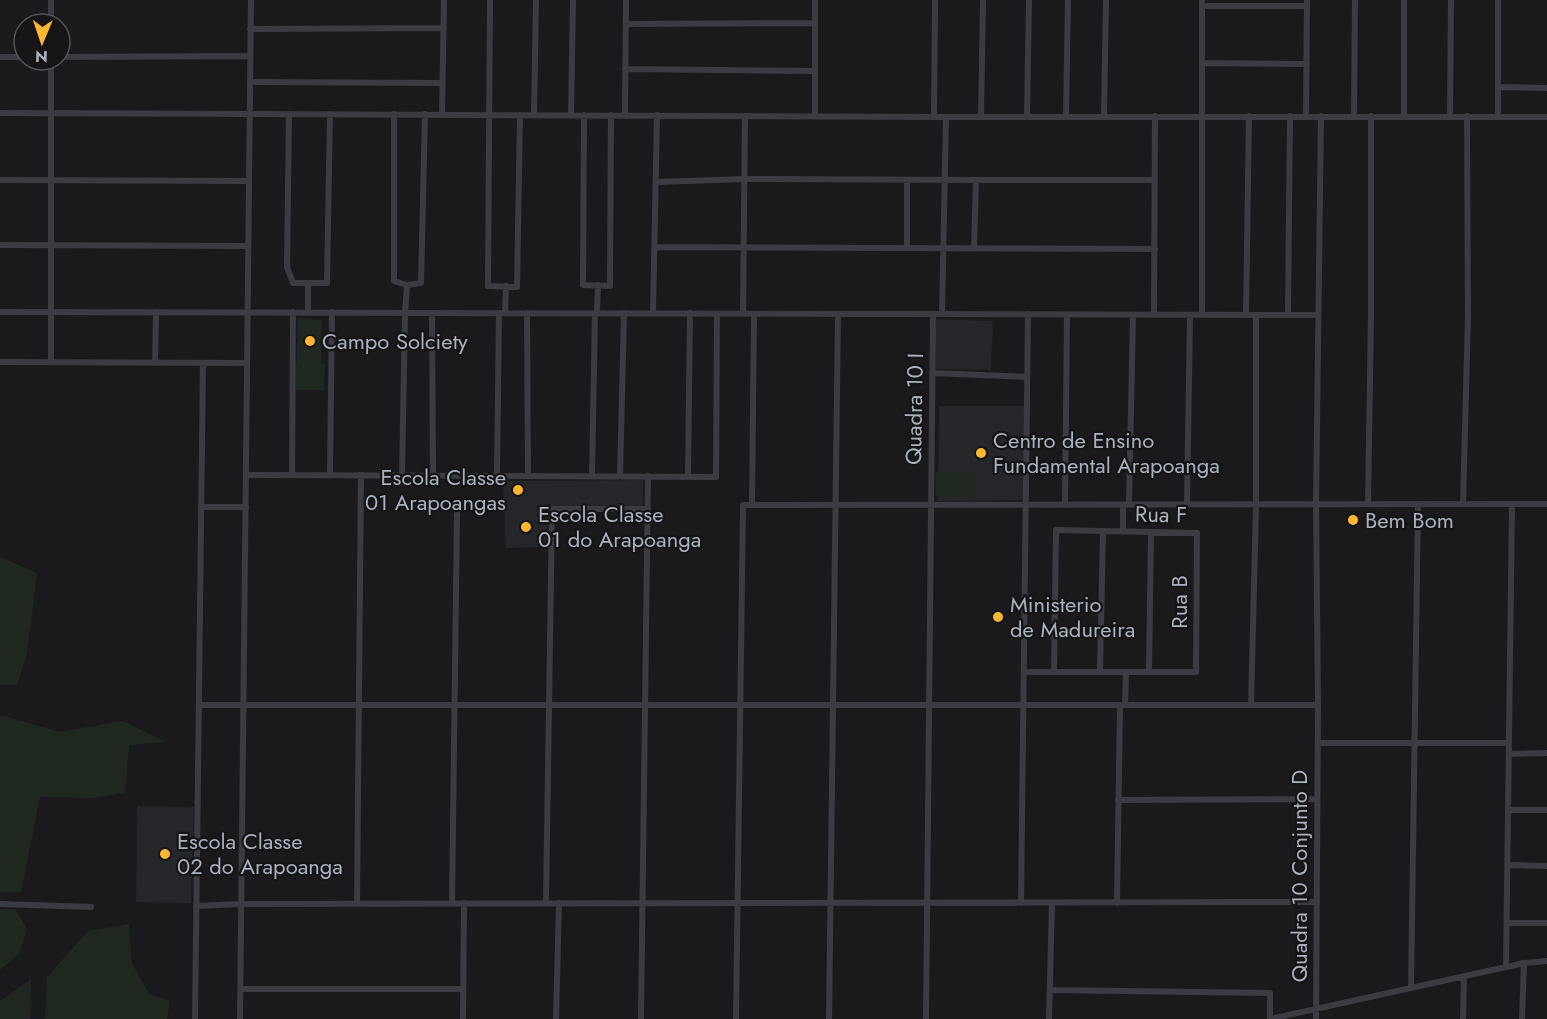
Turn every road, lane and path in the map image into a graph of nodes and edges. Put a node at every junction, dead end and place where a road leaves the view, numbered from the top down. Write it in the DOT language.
graph roads {
  1 [pos="251,0"];
  2 [pos="444,0"];
  3 [pos="490,0"];
  4 [pos="536,0"];
  5 [pos="573,0"];
  6 [pos="626,0"];
  7 [pos="815,0"];
  8 [pos="935,0"];
  9 [pos="983,0"];
  10 [pos="1029,0"];
  11 [pos="1068,0"];
  12 [pos="1106,0"];
  13 [pos="1355,0"];
  14 [pos="1404,0"];
  15 [pos="1451,0"];
  16 [pos="1498,0"];
  17 [pos="1202,3"];
  18 [pos="1307,3"];
  19 [pos="815,23"];
  20 [pos="626,24"];
  21 [pos="443,28"];
  22 [pos="250,29"];
  23 [pos="72,57"];
  24 [pos="250,57"];
  25 [pos="1202,63"];
  26 [pos="1307,64"];
  27 [pos="625,69"];
  28 [pos="815,70"];
  29 [pos="51,72"];
  30 [pos="250,81"];
  31 [pos="442,83"];
  32 [pos="1498,87"];
  33 [pos="1547,88"];
  34 [pos="0,112"];
  35 [pos="51,113"];
  36 [pos="250,114"];
  37 [pos="289,114"];
  38 [pos="330,114"];
  39 [pos="394,114"];
  40 [pos="425,114"];
  41 [pos="441,115"];
  42 [pos="490,115"];
  43 [pos="520,115"];
  44 [pos="534,115"];
  45 [pos="571,115"];
  46 [pos="584,115"];
  47 [pos="611,115"];
  48 [pos="625,115"];
  49 [pos="657,116"];
  50 [pos="745,116"];
  51 [pos="814,116"];
  52 [pos="1155,116"];
  53 [pos="1249,116"];
  54 [pos="1290,116"];
  55 [pos="1321,116"];
  56 [pos="1354,116"];
  57 [pos="1371,116"];
  58 [pos="1404,116"];
  59 [pos="1450,116"];
  60 [pos="1467,116"];
  61 [pos="1498,116"];
  62 [pos="934,117"];
  63 [pos="946,117"];
  64 [pos="981,117"];
  65 [pos="1027,117"];
  66 [pos="1066,117"];
  67 [pos="1104,117"];
  68 [pos="1202,117"];
  69 [pos="1306,117"];
  70 [pos="1547,117"];
  71 [pos="744,178"];
  72 [pos="0,180"];
  73 [pos="51,180"];
  74 [pos="906,180"];
  75 [pos="945,180"];
  76 [pos="976,180"];
  77 [pos="1155,180"];
  78 [pos="249,181"];
  79 [pos="656,182"];
  80 [pos="0,245"];
  81 [pos="51,245"];
  82 [pos="248,246"];
  83 [pos="655,246"];
  84 [pos="744,247"];
  85 [pos="907,247"];
  86 [pos="943,247"];
  87 [pos="974,247"];
  88 [pos="1155,249"];
  89 [pos="308,283"];
  90 [pos="407,285"];
  91 [pos="598,285"];
  92 [pos="506,286"];
  93 [pos="0,312"];
  94 [pos="51,312"];
  95 [pos="156,312"];
  96 [pos="248,312"];
  97 [pos="293,312"];
  98 [pos="308,312"];
  99 [pos="332,312"];
  100 [pos="405,313"];
  101 [pos="432,313"];
  102 [pos="502,313"];
  103 [pos="527,313"];
  104 [pos="596,313"];
  105 [pos="624,313"];
  106 [pos="653,313"];
  107 [pos="690,313"];
  108 [pos="717,314"];
  109 [pos="743,314"];
  110 [pos="754,314"];
  111 [pos="838,314"];
  112 [pos="933,314"];
  113 [pos="942,314"];
  114 [pos="1028,314"];
  115 [pos="1202,314"];
  116 [pos="1288,314"];
  117 [pos="1067,315"];
  118 [pos="1133,315"];
  119 [pos="1154,315"];
  120 [pos="1190,315"];
  121 [pos="1246,315"];
  122 [pos="1256,315"];
  123 [pos="1318,315"];
  124 [pos="0,362"];
  125 [pos="51,363"];
  126 [pos="154,363"];
  127 [pos="203,363"];
  128 [pos="247,363"];
  129 [pos="933,373"];
  130 [pos="1027,377"];
  131 [pos="246,475"];
  132 [pos="292,475"];
  133 [pos="330,475"];
  134 [pos="361,475"];
  135 [pos="402,475"];
  136 [pos="433,476"];
  137 [pos="497,476"];
  138 [pos="528,476"];
  139 [pos="592,476"];
  140 [pos="620,476"];
  141 [pos="648,476"];
  142 [pos="688,477"];
  143 [pos="1316,504"];
  144 [pos="1368,504"];
  145 [pos="1418,504"];
  146 [pos="1463,504"];
  147 [pos="1512,504"];
  148 [pos="1547,504"];
  149 [pos="752,505"];
  150 [pos="836,505"];
  151 [pos="931,505"];
  152 [pos="1026,505"];
  153 [pos="1065,505"];
  154 [pos="1126,505"];
  155 [pos="1187,505"];
  156 [pos="1256,505"];
  157 [pos="201,507"];
  158 [pos="246,507"];
  159 [pos="648,510"];
  160 [pos="457,513"];
  161 [pos="1103,531"];
  162 [pos="1123,532"];
  163 [pos="1151,532"];
  164 [pos="1197,533"];
  165 [pos="1024,672"];
  166 [pos="1054,672"];
  167 [pos="1100,672"];
  168 [pos="1126,672"];
  169 [pos="1149,672"];
  170 [pos="199,705"];
  171 [pos="243,705"];
  172 [pos="359,705"];
  173 [pos="454,705"];
  174 [pos="548,705"];
  175 [pos="645,705"];
  176 [pos="741,705"];
  177 [pos="833,705"];
  178 [pos="929,705"];
  179 [pos="1023,705"];
  180 [pos="1122,705"];
  181 [pos="1251,705"];
  182 [pos="1318,705"];
  183 [pos="1414,743"];
  184 [pos="1509,743"];
  185 [pos="1318,744"];
  186 [pos="1547,753"];
  187 [pos="1509,754"];
  188 [pos="1317,799"];
  189 [pos="1119,800"];
  190 [pos="1508,810"];
  191 [pos="1547,810"];
  192 [pos="1508,865"];
  193 [pos="1547,866"];
  194 [pos="1317,902"];
  195 [pos="452,903"];
  196 [pos="464,903"];
  197 [pos="546,903"];
  198 [pos="559,903"];
  199 [pos="643,903"];
  200 [pos="738,903"];
  201 [pos="831,903"];
  202 [pos="927,903"];
  203 [pos="1021,903"];
  204 [pos="1052,903"];
  205 [pos="1117,903"];
  206 [pos="0,904"];
  207 [pos="241,904"];
  208 [pos="357,904"];
  209 [pos="196,906"];
  210 [pos="91,907"];
  211 [pos="1507,923"];
  212 [pos="1547,923"];
  213 [pos="1547,960"];
  214 [pos="1524,963"];
  215 [pos="1506,967"];
  216 [pos="1464,976"];
  217 [pos="1411,988"];
  218 [pos="241,989"];
  219 [pos="463,989"];
  220 [pos="1050,990"];
  221 [pos="1316,1009"];
  222 [pos="195,1019"];
  223 [pos="240,1019"];
  224 [pos="463,1019"];
  225 [pos="556,1019"];
  226 [pos="641,1019"];
  227 [pos="736,1019"];
  228 [pos="829,1019"];
  229 [pos="926,1019"];
  230 [pos="1049,1019"];
  231 [pos="1270,1019"];
  232 [pos="1316,1019"];
  233 [pos="1463,1019"];
  234 [pos="1522,1019"];
  1 -- 22 [label="street"];
  2 -- 21 [label="street"];
  3 -- 42 [label="street"];
  4 -- 44 [label="street"];
  5 -- 45 [label="street"];
  6 -- 20 [label="street"];
  7 -- 19 [label="street"];
  8 -- 62 [label="street"];
  9 -- 64 [label="street"];
  10 -- 65 [label="street"];
  11 -- 66 [label="street"];
  12 -- 67 [label="street"];
  13 -- 56 [label="street"];
  14 -- 58 [label="street"];
  15 -- 59 [label="street"];
  16 -- 32 [label="street"];
  17 -- 18 [label="street"];
  17 -- 25 [label="street"];
  18 -- 26 [label="street"];
  19 -- 20 [label="street"];
  19 -- 28 [label="street"];
  20 -- 27 [label="street"];
  21 -- 22 [label="street"];
  21 -- 31 [label="street"];
  22 -- 24 [label="street"];
  23 -- 24 [label="street"];
  24 -- 30 [label="street"];
  25 -- 26 [label="street"];
  25 -- 68 [label="street"];
  26 -- 69 [label="street"];
  27 -- 28 [label="street"];
  27 -- 48 [label="street"];
  28 -- 51 [label="street"];
  29 -- 35 [label="street"];
  30 -- 31 [label="street"];
  30 -- 36 [label="street"];
  31 -- 41 [label="street"];
  32 -- 33 [label="street"];
  32 -- 61 [label="street"];
  34 -- 35 [label="street"];
  35 -- 36 [label="street"];
  35 -- 73 [label="street"];
  36 -- 37 [label="street"];
  36 -- 78 [label="street"];
  37 -- 38 [label="street"];
  37 -- 89 [label="street"];
  38 -- 39 [label="street"];
  38 -- 89 [label="street"];
  39 -- 40 [label="street"];
  39 -- 90 [label="street"];
  40 -- 41 [label="street"];
  40 -- 90 [label="street"];
  41 -- 42 [label="street"];
  42 -- 43 [label="street"];
  42 -- 92 [label="street"];
  43 -- 44 [label="street"];
  43 -- 92 [label="street"];
  44 -- 45 [label="street"];
  45 -- 46 [label="street"];
  46 -- 47 [label="street"];
  46 -- 91 [label="street"];
  47 -- 48 [label="street"];
  47 -- 91 [label="street"];
  48 -- 49 [label="street"];
  49 -- 50 [label="street"];
  49 -- 79 [label="street"];
  50 -- 51 [label="street"];
  50 -- 71 [label="street"];
  51 -- 62 [label="street"];
  52 -- 67 [label="street"];
  52 -- 68 [label="street"];
  52 -- 77 [label="street"];
  53 -- 54 [label="street"];
  53 -- 68 [label="street"];
  53 -- 121 [label="street"];
  54 -- 69 [label="street"];
  54 -- 116 [label="street"];
  55 -- 56 [label="street"];
  55 -- 69 [label="street"];
  55 -- 123 [label="street, Quadra 10 Conjunto D"];
  56 -- 57 [label="street"];
  57 -- 58 [label="street"];
  57 -- 144 [label="street"];
  58 -- 59 [label="street"];
  59 -- 60 [label="street"];
  60 -- 61 [label="street"];
  60 -- 146 [label="street"];
  61 -- 70 [label="street"];
  62 -- 63 [label="street"];
  63 -- 64 [label="street"];
  63 -- 75 [label="street"];
  64 -- 65 [label="street"];
  65 -- 66 [label="street"];
  66 -- 67 [label="street"];
  68 -- 115 [label="street"];
  71 -- 74 [label="street"];
  71 -- 79 [label="street"];
  71 -- 84 [label="street"];
  72 -- 73 [label="street"];
  73 -- 78 [label="street"];
  73 -- 81 [label="street"];
  74 -- 75 [label="street"];
  74 -- 85 [label="street"];
  75 -- 76 [label="street"];
  75 -- 86 [label="street"];
  76 -- 77 [label="street"];
  76 -- 87 [label="street"];
  77 -- 88 [label="street"];
  78 -- 82 [label="street"];
  79 -- 83 [label="street"];
  80 -- 81 [label="street"];
  81 -- 82 [label="street"];
  81 -- 94 [label="street"];
  82 -- 96 [label="street"];
  83 -- 84 [label="street"];
  83 -- 106 [label="street"];
  84 -- 85 [label="street"];
  84 -- 109 [label="street"];
  85 -- 86 [label="street"];
  86 -- 87 [label="street"];
  86 -- 113 [label="street"];
  87 -- 88 [label="street"];
  88 -- 119 [label="street"];
  89 -- 98 [label="street"];
  90 -- 100 [label="street"];
  91 -- 104 [label="street"];
  92 -- 102 [label="street"];
  93 -- 94 [label="street"];
  94 -- 95 [label="street"];
  94 -- 125 [label="street"];
  95 -- 96 [label="street"];
  95 -- 126 [label="street"];
  96 -- 97 [label="street"];
  96 -- 128 [label="street"];
  97 -- 98 [label="street"];
  97 -- 132 [label="street"];
  98 -- 99 [label="street"];
  99 -- 100 [label="street"];
  99 -- 133 [label="street"];
  100 -- 101 [label="street"];
  100 -- 135 [label="street"];
  101 -- 102 [label="street"];
  101 -- 136 [label="street"];
  102 -- 103 [label="street"];
  102 -- 137 [label="street"];
  103 -- 104 [label="street"];
  103 -- 138 [label="street"];
  104 -- 105 [label="street"];
  104 -- 139 [label="street"];
  105 -- 106 [label="street"];
  105 -- 140 [label="street"];
  106 -- 107 [label="street"];
  107 -- 108 [label="street"];
  107 -- 142 [label="street"];
  108 -- 109 [label="street"];
  108 -- 142 [label="street"];
  109 -- 110 [label="street"];
  110 -- 111 [label="street"];
  110 -- 149 [label="street"];
  111 -- 112 [label="street"];
  111 -- 150 [label="street"];
  112 -- 113 [label="street"];
  112 -- 129 [label="street, Quadra 10 I"];
  113 -- 114 [label="street"];
  114 -- 117 [label="street"];
  114 -- 130 [label="street"];
  115 -- 120 [label="street"];
  115 -- 121 [label="street"];
  116 -- 122 [label="street"];
  116 -- 123 [label="street"];
  117 -- 118 [label="street"];
  117 -- 153 [label="street"];
  118 -- 119 [label="street"];
  118 -- 154 [label="street, Rua F"];
  119 -- 120 [label="street"];
  120 -- 155 [label="street"];
  121 -- 122 [label="street"];
  122 -- 156 [label="street"];
  123 -- 143 [label="street, Quadra 10 Conjunto D"];
  124 -- 125 [label="street"];
  125 -- 126 [label="street"];
  126 -- 127 [label="street"];
  127 -- 128 [label="street"];
  127 -- 157 [label="street"];
  128 -- 131 [label="street"];
  129 -- 130 [label="street"];
  129 -- 151 [label="street, Quadra 10 I"];
  130 -- 152 [label="street"];
  131 -- 132 [label="street"];
  131 -- 158 [label="street"];
  132 -- 133 [label="street"];
  133 -- 134 [label="street"];
  134 -- 135 [label="street"];
  134 -- 172 [label="street"];
  135 -- 136 [label="street"];
  136 -- 137 [label="street"];
  137 -- 138 [label="street"];
  138 -- 139 [label="street"];
  139 -- 140 [label="street"];
  140 -- 141 [label="street"];
  141 -- 142 [label="street"];
  141 -- 159 [label="street"];
  143 -- 144 [label="street"];
  143 -- 156 [label="street"];
  143 -- 182 [label="street, Quadra 10 Conjunto D"];
  144 -- 145 [label="street"];
  145 -- 146 [label="street"];
  145 -- 183 [label="street"];
  146 -- 147 [label="street"];
  147 -- 148 [label="street"];
  147 -- 184 [label="street"];
  149 -- 150 [label="street"];
  149 -- 176 [label="street"];
  150 -- 151 [label="street"];
  150 -- 177 [label="street"];
  151 -- 152 [label="street"];
  151 -- 178 [label="street, Quadra 10 I"];
  152 -- 153 [label="street"];
  152 -- 165 [label="street"];
  153 -- 154 [label="street"];
  154 -- 155 [label="street"];
  154 -- 162 [label="street, Rua F"];
  155 -- 156 [label="street"];
  156 -- 181 [label="street"];
  157 -- 158 [label="street"];
  157 -- 170 [label="street"];
  158 -- 171 [label="street"];
  159 -- 174 [label="street"];
  159 -- 175 [label="street"];
  160 -- 173 [label="street"];
  161 -- 162 [label="street, Rua F"];
  161 -- 166 [label="street, Rua F"];
  161 -- 167 [label="street"];
  162 -- 163 [label="street, Rua F"];
  163 -- 164 [label="street, Rua F"];
  163 -- 169 [label="street"];
  164 -- 169 [label="street, Rua B"];
  165 -- 166 [label="street"];
  165 -- 179 [label="street"];
  166 -- 167 [label="street"];
  167 -- 168 [label="street"];
  168 -- 169 [label="street"];
  168 -- 180 [label="street"];
  170 -- 171 [label="street"];
  170 -- 209 [label="street"];
  171 -- 172 [label="street"];
  171 -- 207 [label="street"];
  172 -- 173 [label="street"];
  172 -- 208 [label="street"];
  173 -- 174 [label="street"];
  173 -- 195 [label="street"];
  174 -- 175 [label="street"];
  174 -- 197 [label="street"];
  175 -- 176 [label="street"];
  175 -- 199 [label="street"];
  176 -- 177 [label="street"];
  176 -- 200 [label="street"];
  177 -- 178 [label="street"];
  177 -- 201 [label="street"];
  178 -- 179 [label="street"];
  178 -- 202 [label="street, Quadra 10 I"];
  179 -- 180 [label="street"];
  179 -- 203 [label="street"];
  180 -- 181 [label="street"];
  180 -- 189 [label="street"];
  181 -- 182 [label="street"];
  182 -- 185 [label="street, Quadra 10 Conjunto D"];
  183 -- 184 [label="street"];
  183 -- 185 [label="street"];
  183 -- 217 [label="street"];
  184 -- 187 [label="street"];
  185 -- 188 [label="street, Quadra 10 Conjunto D"];
  186 -- 187 [label="street"];
  187 -- 190 [label="street"];
  188 -- 189 [label="street"];
  188 -- 194 [label="street, Quadra 10 Conjunto D"];
  189 -- 205 [label="street"];
  190 -- 191 [label="street"];
  190 -- 192 [label="street"];
  192 -- 193 [label="street"];
  192 -- 211 [label="street"];
  194 -- 205 [label="street"];
  194 -- 221 [label="street, Quadra 10 Conjunto D"];
  195 -- 196 [label="street"];
  195 -- 208 [label="street"];
  196 -- 197 [label="street"];
  196 -- 219 [label="street"];
  197 -- 198 [label="street"];
  198 -- 199 [label="street"];
  198 -- 225 [label="street"];
  199 -- 200 [label="street"];
  199 -- 226 [label="street"];
  200 -- 201 [label="street"];
  200 -- 227 [label="street"];
  201 -- 202 [label="street"];
  201 -- 228 [label="street"];
  202 -- 203 [label="street"];
  202 -- 229 [label="street, Quadra 10 I"];
  203 -- 204 [label="street"];
  204 -- 205 [label="street"];
  204 -- 220 [label="street"];
  206 -- 210 [label="street"];
  207 -- 208 [label="street"];
  207 -- 209 [label="street"];
  207 -- 218 [label="street"];
  209 -- 222 [label="street"];
  211 -- 212 [label="street"];
  211 -- 215 [label="street"];
  213 -- 214 [label="street"];
  214 -- 215 [label="street"];
  214 -- 234 [label="street"];
  215 -- 216 [label="street"];
  216 -- 217 [label="street"];
  216 -- 233 [label="street"];
  217 -- 221 [label="street"];
  218 -- 219 [label="street"];
  218 -- 223 [label="street"];
  219 -- 224 [label="street"];
  220 -- 230 [label="street"];
  220 -- 231 [label="street"];
  221 -- 231 [label="street"];
  221 -- 232 [label="street, Quadra 10 Conjunto D"];
}
